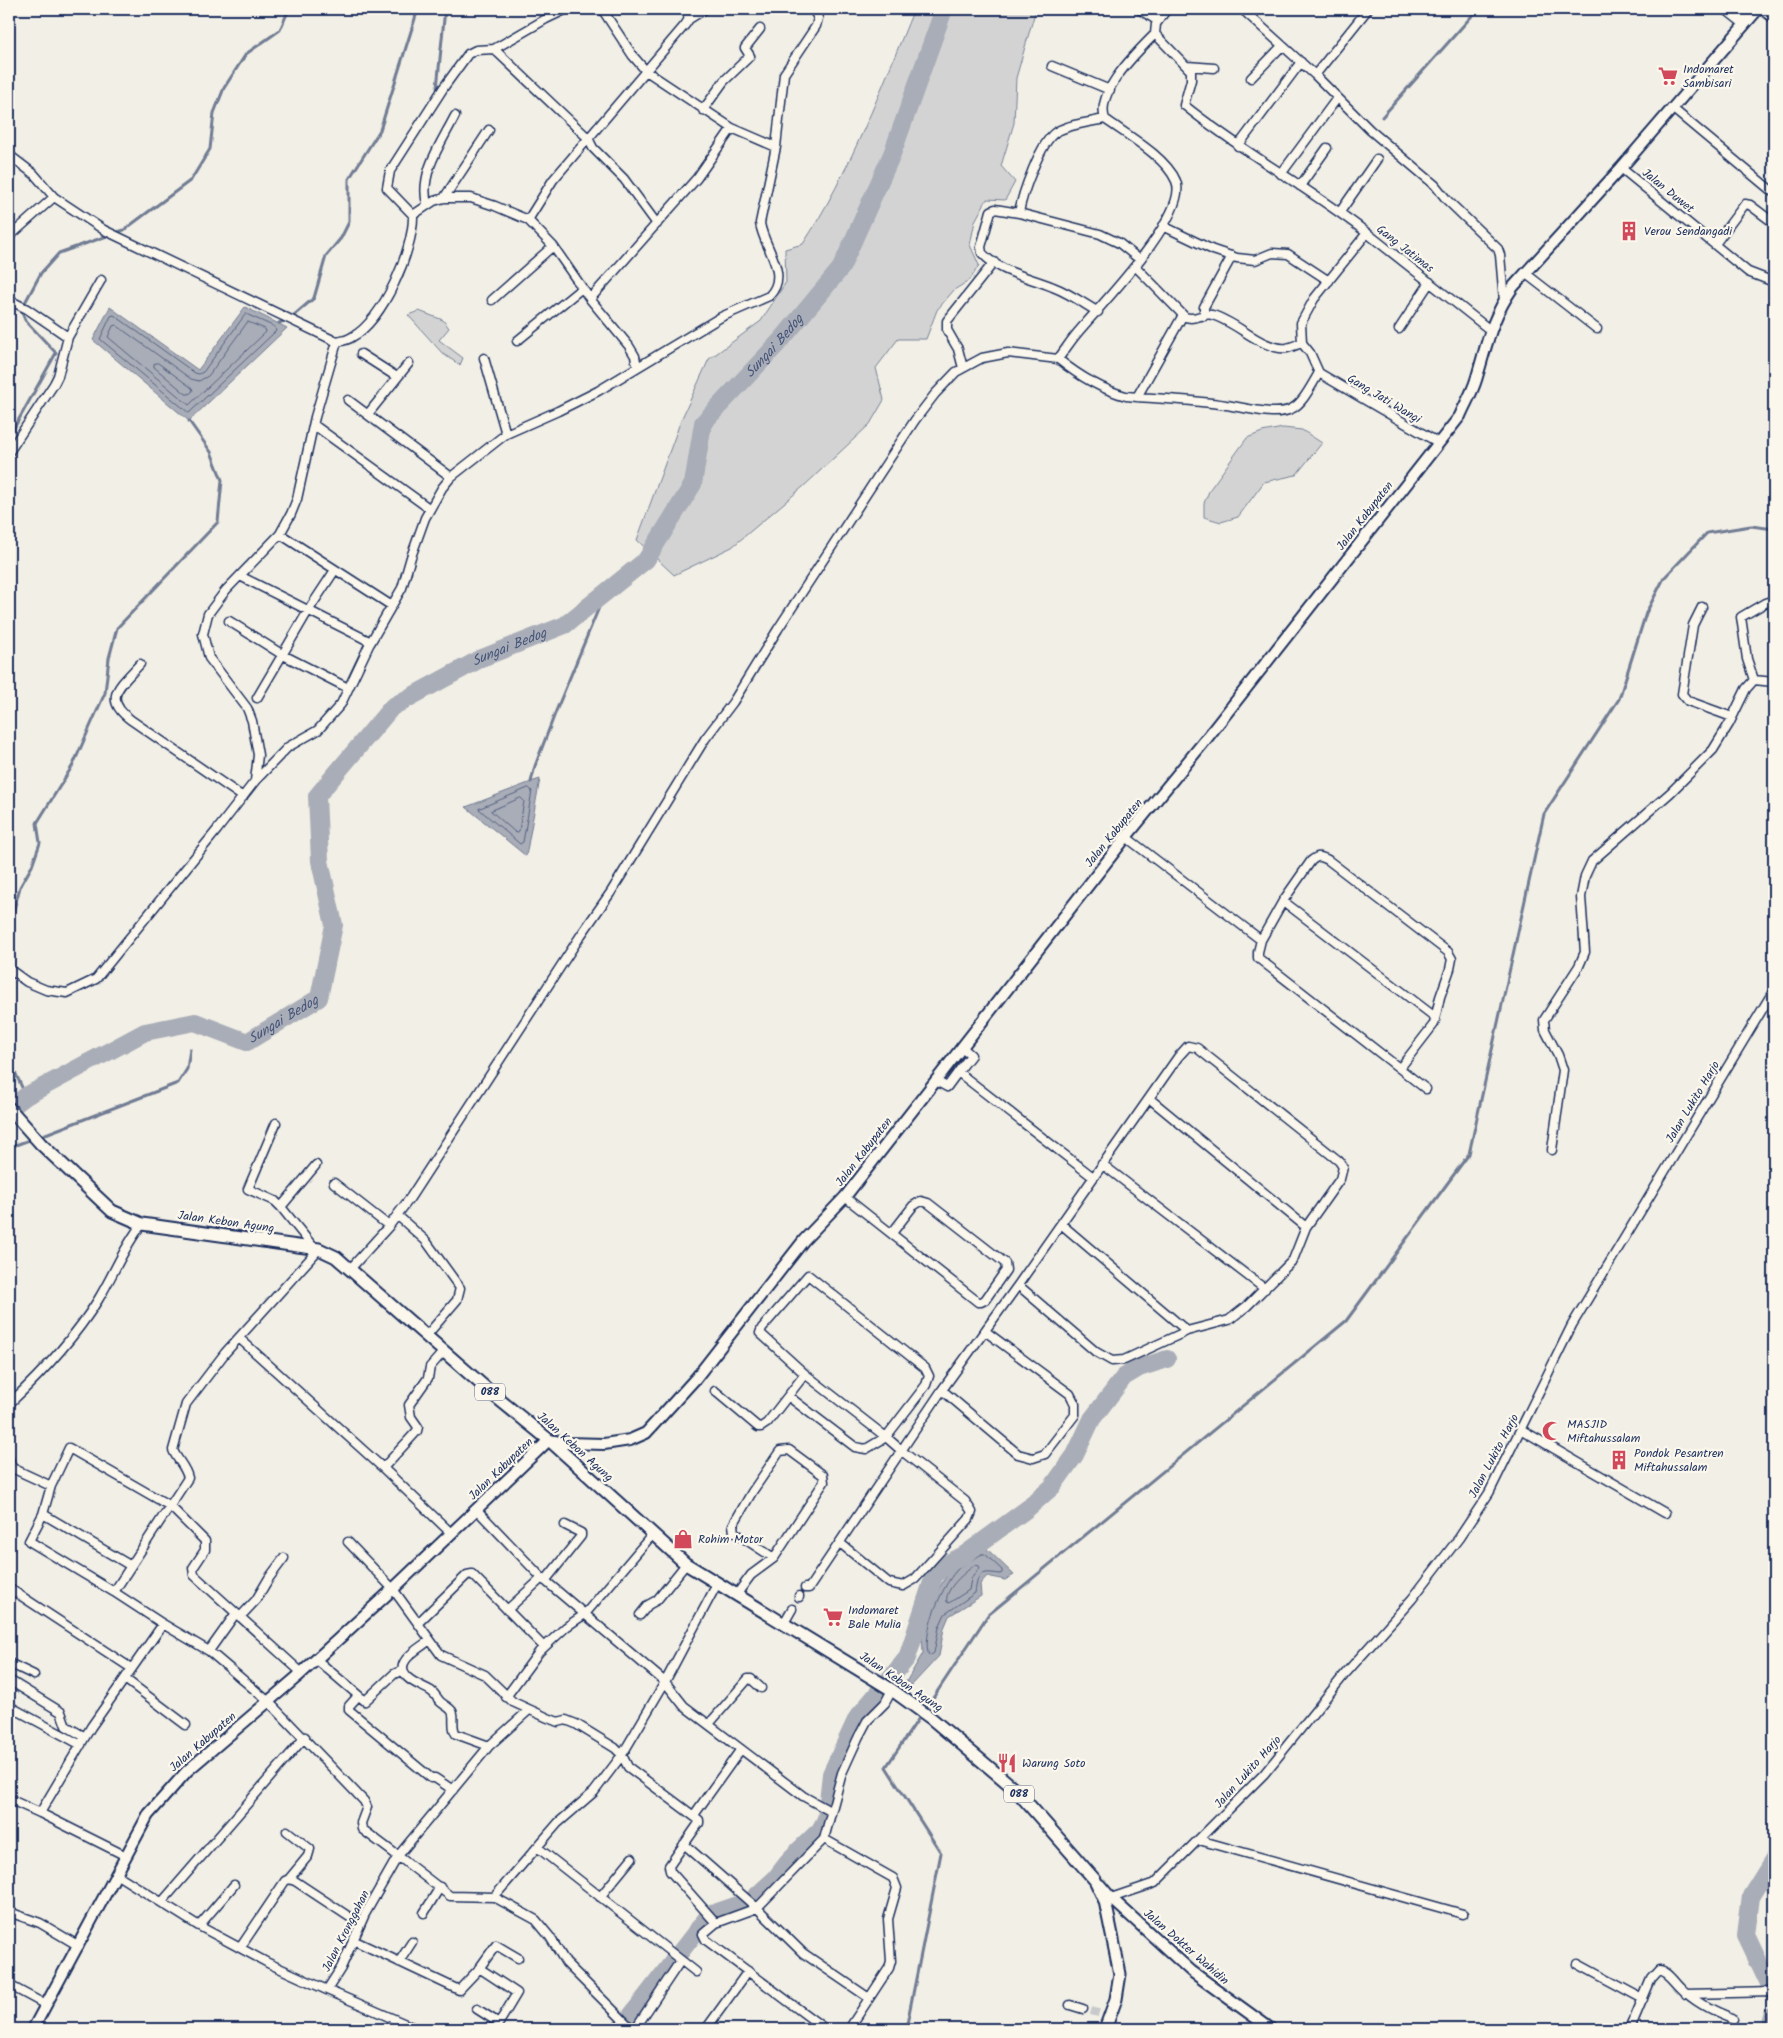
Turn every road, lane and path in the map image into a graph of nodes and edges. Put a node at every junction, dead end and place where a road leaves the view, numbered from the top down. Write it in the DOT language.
graph roads {
  1 [pos="567,9"];
  2 [pos="602,9"];
  3 [pos="686,9"];
  4 [pos="705,9"];
  5 [pos="813,9"];
  6 [pos="1139,9"];
  7 [pos="1167,9"];
  8 [pos="1242,9"];
  9 [pos="1368,9"];
  10 [pos="1725,9"];
  11 [pos="1736,9"];
  12 [pos="1760,9"];
  13 [pos="689,18"];
  14 [pos="1774,19"];
  15 [pos="1158,20"];
  16 [pos="1746,22"];
  17 [pos="760,29"];
  18 [pos="1155,34"];
  19 [pos="1282,46"];
  20 [pos="494,49"];
  21 [pos="1300,62"];
  22 [pos="1052,66"];
  23 [pos="1187,66"];
  24 [pos="1214,68"];
  25 [pos="646,71"];
  26 [pos="1315,75"];
  27 [pos="1251,78"];
  28 [pos="1110,90"];
  29 [pos="1334,101"];
  30 [pos="1672,108"];
  31 [pos="703,110"];
  32 [pos="455,116"];
  33 [pos="1106,119"];
  34 [pos="732,128"];
  35 [pos="489,130"];
  36 [pos="588,138"];
  37 [pos="1238,146"];
  38 [pos="776,147"];
  39 [pos="1327,148"];
  40 [pos="9,155"];
  41 [pos="1377,159"];
  42 [pos="1621,168"];
  43 [pos="1281,174"];
  44 [pos="1300,186"];
  45 [pos="1774,193"];
  46 [pos="54,197"];
  47 [pos="444,198"];
  48 [pos="427,204"];
  49 [pos="1019,212"];
  50 [pos="1340,212"];
  51 [pos="413,215"];
  52 [pos="1773,218"];
  53 [pos="528,220"];
  54 [pos="657,224"];
  55 [pos="1163,226"];
  56 [pos="1367,233"];
  57 [pos="9,237"];
  58 [pos="1715,244"];
  59 [pos="553,246"];
  60 [pos="1232,256"];
  61 [pos="1139,259"];
  62 [pos="994,262"];
  63 [pos="1135,266"];
  64 [pos="1525,273"];
  65 [pos="101,280"];
  66 [pos="1329,280"];
  67 [pos="1430,282"];
  68 [pos="1774,282"];
  69 [pos="582,288"];
  70 [pos="590,299"];
  71 [pos="9,300"];
  72 [pos="492,300"];
  73 [pos="1504,301"];
  74 [pos="1098,312"];
  75 [pos="1183,315"];
  76 [pos="1204,316"];
  77 [pos="1399,329"];
  78 [pos="1490,330"];
  79 [pos="1597,330"];
  80 [pos="68,337"];
  81 [pos="517,341"];
  82 [pos="337,342"];
  83 [pos="1302,343"];
  84 [pos="360,354"];
  85 [pos="484,358"];
  86 [pos="1058,359"];
  87 [pos="409,364"];
  88 [pos="637,367"];
  89 [pos="963,368"];
  90 [pos="1319,373"];
  91 [pos="397,377"];
  92 [pos="1137,397"];
  93 [pos="348,400"];
  94 [pos="368,414"];
  95 [pos="314,425"];
  96 [pos="506,434"];
  97 [pos="1439,443"];
  98 [pos="9,452"];
  99 [pos="451,477"];
  100 [pos="430,509"];
  101 [pos="280,534"];
  102 [pos="335,570"];
  103 [pos="240,576"];
  104 [pos="1774,600"];
  105 [pos="392,606"];
  106 [pos="1702,607"];
  107 [pos="308,611"];
  108 [pos="229,621"];
  109 [pos="371,642"];
  110 [pos="284,655"];
  111 [pos="140,664"];
  112 [pos="1754,680"];
  113 [pos="1774,682"];
  114 [pos="348,688"];
  115 [pos="257,698"];
  116 [pos="1732,717"];
  117 [pos="255,781"];
  118 [pos="243,797"];
  119 [pos="1126,837"];
  120 [pos="1283,901"];
  121 [pos="1261,940"];
  122 [pos="9,969"];
  123 [pos="1774,990"];
  124 [pos="1435,1017"];
  125 [pos="962,1047"];
  126 [pos="1400,1068"];
  127 [pos="958,1072"];
  128 [pos="936,1081"];
  129 [pos="1426,1089"];
  130 [pos="1150,1099"];
  131 [pos="9,1108"];
  132 [pos="276,1123"];
  133 [pos="1552,1150"];
  134 [pos="1102,1164"];
  135 [pos="316,1165"];
  136 [pos="1093,1177"];
  137 [pos="334,1183"];
  138 [pos="845,1197"];
  139 [pos="281,1206"];
  140 [pos="398,1215"];
  141 [pos="142,1224"];
  142 [pos="1060,1224"];
  143 [pos="389,1226"];
  144 [pos="1306,1227"];
  145 [pos="892,1233"];
  146 [pos="317,1249"];
  147 [pos="351,1268"];
  148 [pos="1018,1285"];
  149 [pos="1265,1289"];
  150 [pos="985,1331"];
  151 [pos="1187,1331"];
  152 [pos="427,1336"];
  153 [pos="239,1338"];
  154 [pos="444,1351"];
  155 [pos="805,1374"];
  156 [pos="942,1390"];
  157 [pos="715,1392"];
  158 [pos="788,1396"];
  159 [pos="9,1404"];
  160 [pos="1522,1430"];
  161 [pos="886,1436"];
  162 [pos="548,1440"];
  163 [pos="902,1451"];
  164 [pos="9,1459"];
  165 [pos="383,1468"];
  166 [pos="51,1486"];
  167 [pos="170,1506"];
  168 [pos="476,1510"];
  169 [pos="1665,1513"];
  170 [pos="43,1514"];
  171 [pos="565,1525"];
  172 [pos="451,1534"];
  173 [pos="652,1535"];
  174 [pos="348,1542"];
  175 [pos="840,1542"];
  176 [pos="284,1558"];
  177 [pos="774,1558"];
  178 [pos="686,1564"];
  179 [pos="132,1566"];
  180 [pos="544,1579"];
  181 [pos="717,1584"];
  182 [pos="9,1588"];
  183 [pos="805,1588"];
  184 [pos="393,1589"];
  185 [pos="114,1592"];
  186 [pos="737,1594"];
  187 [pos="792,1609"];
  188 [pos="507,1610"];
  189 [pos="585,1614"];
  190 [pos="238,1615"];
  191 [pos="640,1615"];
  192 [pos="418,1623"];
  193 [pos="784,1623"];
  194 [pos="163,1624"];
  195 [pos="430,1640"];
  196 [pos="544,1647"];
  197 [pos="209,1651"];
  198 [pos="316,1660"];
  199 [pos="11,1664"];
  200 [pos="131,1668"];
  201 [pos="403,1670"];
  202 [pos="9,1673"];
  203 [pos="302,1673"];
  204 [pos="34,1675"];
  205 [pos="125,1679"];
  206 [pos="9,1680"];
  207 [pos="665,1682"];
  208 [pos="762,1688"];
  209 [pos="892,1690"];
  210 [pos="358,1696"];
  211 [pos="506,1697"];
  212 [pos="269,1702"];
  213 [pos="9,1706"];
  214 [pos="529,1710"];
  215 [pos="709,1724"];
  216 [pos="186,1725"];
  217 [pos="305,1738"];
  218 [pos="83,1741"];
  219 [pos="489,1746"];
  220 [pos="741,1749"];
  221 [pos="622,1755"];
  222 [pos="453,1790"];
  223 [pos="9,1800"];
  224 [pos="830,1810"];
  225 [pos="40,1813"];
  226 [pos="694,1815"];
  227 [pos="287,1831"];
  228 [pos="824,1839"];
  229 [pos="1199,1840"];
  230 [pos="684,1844"];
  231 [pos="537,1847"];
  232 [pos="126,1856"];
  233 [pos="398,1856"];
  234 [pos="632,1858"];
  235 [pos="116,1874"];
  236 [pos="289,1879"];
  237 [pos="234,1885"];
  238 [pos="440,1887"];
  239 [pos="600,1897"];
  240 [pos="494,1898"];
  241 [pos="1108,1900"];
  242 [pos="162,1902"];
  243 [pos="757,1908"];
  244 [pos="9,1912"];
  245 [pos="424,1913"];
  246 [pos="1463,1914"];
  247 [pos="714,1921"];
  248 [pos="360,1924"];
  249 [pos="199,1926"];
  250 [pos="353,1940"];
  251 [pos="412,1942"];
  252 [pos="79,1946"];
  253 [pos="240,1948"];
  254 [pos="518,1958"];
  255 [pos="681,1960"];
  256 [pos="399,1962"];
  257 [pos="1578,1964"];
  258 [pos="480,1968"];
  259 [pos="748,1971"];
  260 [pos="696,1972"];
  261 [pos="9,1985"];
  262 [pos="327,1990"];
  263 [pos="1774,1992"];
  264 [pos="1686,1994"];
  265 [pos="869,1998"];
  266 [pos="1643,1999"];
  267 [pos="46,2005"];
  268 [pos="1070,2006"];
  269 [pos="477,2009"];
  270 [pos="1087,2010"];
  271 [pos="1734,2018"];
  272 [pos="815,2021"];
  273 [pos="34,2029"];
  274 [pos="416,2029"];
  275 [pos="633,2029"];
  276 [pos="706,2029"];
  277 [pos="811,2029"];
  278 [pos="825,2029"];
  279 [pos="849,2029"];
  280 [pos="1105,2029"];
  281 [pos="1271,2029"];
  282 [pos="1630,2029"];
  1 -- 20 [label="street"];
  2 -- 25 [label="street"];
  3 -- 13 [label="street"];
  4 -- 13 [label="street"];
  5 -- 38 [label="street"];
  6 -- 15 [label="street"];
  7 -- 15 [label="street"];
  8 -- 19 [label="street"];
  9 -- 26 [label="street"];
  10 -- 16 [label="street"];
  11 -- 16 [label="street"];
  12 -- 14 [label="street"];
  12 -- 16 [label="main road, Jalan Kabupaten"];
  13 -- 25 [label="street"];
  15 -- 18 [label="street"];
  16 -- 30 [label="main road, Jalan Kabupaten"];
  17 -- 31 [label="street"];
  18 -- 23 [label="street"];
  18 -- 28 [label="street"];
  19 -- 21 [label="street"];
  19 -- 27 [label="street"];
  20 -- 36 [label="street"];
  20 -- 51 [label="street"];
  21 -- 26 [label="street"];
  21 -- 37 [label="street"];
  22 -- 28 [label="street"];
  23 -- 24 [label="street"];
  23 -- 37 [label="street"];
  25 -- 31 [label="street"];
  25 -- 36 [label="street"];
  26 -- 73 [label="street"];
  28 -- 33 [label="street"];
  29 -- 43 [label="street"];
  30 -- 42 [label="main road, Jalan Kabupaten"];
  30 -- 45 [label="street"];
  31 -- 34 [label="street"];
  32 -- 48 [label="street"];
  33 -- 49 [label="street"];
  33 -- 55 [label="street"];
  34 -- 38 [label="street"];
  34 -- 54 [label="street"];
  35 -- 47 [label="street"];
  36 -- 53 [label="street"];
  36 -- 54 [label="street"];
  37 -- 43 [label="street"];
  38 -- 88 [label="street"];
  39 -- 44 [label="street"];
  40 -- 46 [label="street"];
  41 -- 50 [label="street"];
  42 -- 58 [label="street, Jalan Duwet"];
  42 -- 64 [label="main road, Jalan Kabupaten"];
  43 -- 44 [label="street"];
  44 -- 50 [label="street"];
  46 -- 57 [label="street"];
  46 -- 82 [label="street"];
  47 -- 48 [label="street"];
  47 -- 53 [label="street"];
  48 -- 51 [label="street"];
  49 -- 61 [label="street"];
  49 -- 62 [label="street"];
  50 -- 56 [label="street"];
  51 -- 82 [label="street"];
  52 -- 58 [label="street"];
  53 -- 59 [label="street"];
  54 -- 70 [label="street"];
  55 -- 60 [label="street"];
  55 -- 61 [label="street"];
  56 -- 66 [label="street, Gang Jatimas"];
  56 -- 67 [label="street, Gang Jatimas"];
  58 -- 68 [label="street, Jalan Duwet"];
  59 -- 69 [label="street"];
  59 -- 72 [label="street"];
  60 -- 66 [label="street"];
  60 -- 76 [label="street"];
  61 -- 63 [label="street"];
  62 -- 74 [label="street"];
  62 -- 89 [label="street"];
  63 -- 74 [label="street"];
  63 -- 75 [label="street"];
  64 -- 73 [label="main road, Jalan Kabupaten"];
  64 -- 79 [label="street"];
  65 -- 80 [label="street"];
  66 -- 83 [label="street, Gang Jatimas"];
  67 -- 77 [label="street"];
  67 -- 78 [label="street, Gang Jatimas"];
  69 -- 70 [label="street"];
  69 -- 81 [label="street"];
  70 -- 88 [label="street"];
  71 -- 80 [label="street"];
  73 -- 78 [label="main road, Jalan Kabupaten"];
  74 -- 86 [label="street"];
  75 -- 76 [label="street"];
  75 -- 92 [label="street"];
  76 -- 83 [label="street"];
  78 -- 97 [label="main road, Jalan Kabupaten"];
  80 -- 98 [label="street"];
  82 -- 95 [label="street"];
  83 -- 90 [label="street"];
  84 -- 91 [label="street"];
  85 -- 96 [label="street"];
  86 -- 89 [label="street"];
  86 -- 92 [label="street"];
  87 -- 91 [label="street"];
  88 -- 96 [label="street"];
  89 -- 140 [label="street"];
  90 -- 92 [label="street"];
  90 -- 97 [label="street, Gang Jati Wangi"];
  91 -- 94 [label="street"];
  93 -- 94 [label="street"];
  94 -- 99 [label="street"];
  95 -- 100 [label="street"];
  95 -- 101 [label="street"];
  96 -- 99 [label="street"];
  97 -- 119 [label="main road, Jalan Kabupaten"];
  99 -- 100 [label="street"];
  100 -- 105 [label="street"];
  101 -- 102 [label="street"];
  101 -- 103 [label="street"];
  102 -- 105 [label="street"];
  102 -- 107 [label="street"];
  103 -- 107 [label="street"];
  103 -- 117 [label="street"];
  104 -- 112 [label="street"];
  105 -- 109 [label="street"];
  106 -- 116 [label="street"];
  107 -- 109 [label="street"];
  107 -- 110 [label="street"];
  108 -- 110 [label="street"];
  109 -- 114 [label="street"];
  110 -- 114 [label="street"];
  110 -- 115 [label="street"];
  111 -- 118 [label="street"];
  112 -- 113 [label="street"];
  112 -- 116 [label="street"];
  114 -- 117 [label="street"];
  116 -- 133 [label="street"];
  117 -- 118 [label="street"];
  118 -- 122 [label="street"];
  119 -- 121 [label="street"];
  119 -- 125 [label="main road, Jalan Kabupaten"];
  120 -- 121 [label="street"];
  120 -- 124 [label="street"];
  120 -- 124 [label="street"];
  121 -- 126 [label="street"];
  123 -- 160 [label="street, Jalan Lukito Harjo"];
  124 -- 126 [label="street"];
  125 -- 127 [label="street"];
  125 -- 128 [label="main road, Jalan Kabupaten"];
  126 -- 129 [label="street"];
  127 -- 128 [label="street"];
  127 -- 136 [label="street"];
  128 -- 138 [label="main road, Jalan Kabupaten"];
  130 -- 134 [label="street"];
  130 -- 144 [label="street"];
  130 -- 144 [label="street"];
  131 -- 141 [label="main road, Jalan Kebon Agung / 088"];
  132 -- 139 [label="street"];
  134 -- 136 [label="street"];
  134 -- 149 [label="street"];
  135 -- 139 [label="street"];
  136 -- 142 [label="street"];
  137 -- 143 [label="street"];
  138 -- 145 [label="street"];
  138 -- 162 [label="main road, Jalan Kabupaten"];
  139 -- 146 [label="street"];
  140 -- 143 [label="street"];
  140 -- 152 [label="street"];
  141 -- 146 [label="main road, Jalan Kebon Agung / 088"];
  141 -- 159 [label="street"];
  142 -- 148 [label="street"];
  142 -- 151 [label="street"];
  143 -- 147 [label="street"];
  144 -- 149 [label="street"];
  145 -- 145 [label="street"];
  146 -- 147 [label="main road, Jalan Kebon Agung / 088"];
  146 -- 153 [label="street"];
  147 -- 152 [label="main road, Jalan Kebon Agung / 088"];
  148 -- 150 [label="street"];
  148 -- 151 [label="street"];
  149 -- 151 [label="street"];
  150 -- 156 [label="street"];
  150 -- 156 [label="street"];
  152 -- 154 [label="main road, Jalan Kebon Agung / 088"];
  153 -- 165 [label="street"];
  153 -- 167 [label="street"];
  154 -- 162 [label="main road, Jalan Kebon Agung / 088"];
  154 -- 165 [label="street"];
  155 -- 158 [label="street"];
  155 -- 161 [label="street"];
  155 -- 161 [label="street"];
  156 -- 163 [label="street"];
  157 -- 158 [label="street"];
  158 -- 161 [label="street"];
  160 -- 169 [label="street"];
  160 -- 229 [label="street, Jalan Lukito Harjo"];
  161 -- 163 [label="street"];
  162 -- 168 [label="main road, Jalan Kabupaten"];
  162 -- 173 [label="main road, Jalan Kebon Agung / 088"];
  163 -- 175 [label="street"];
  163 -- 175 [label="street"];
  164 -- 166 [label="street"];
  165 -- 172 [label="street"];
  166 -- 167 [label="street"];
  166 -- 170 [label="street"];
  167 -- 179 [label="street"];
  167 -- 190 [label="street"];
  168 -- 172 [label="main road, Jalan Kabupaten"];
  168 -- 180 [label="street"];
  170 -- 179 [label="street"];
  170 -- 185 [label="street"];
  171 -- 180 [label="street"];
  172 -- 184 [label="main road, Jalan Kabupaten"];
  173 -- 178 [label="main road, Jalan Kebon Agung / 088"];
  173 -- 189 [label="street"];
  174 -- 184 [label="street"];
  175 -- 183 [label="street"];
  176 -- 190 [label="street"];
  177 -- 177 [label="street"];
  177 -- 186 [label="street"];
  178 -- 181 [label="main road, Jalan Kebon Agung / 088"];
  178 -- 191 [label="street"];
  179 -- 185 [label="street"];
  180 -- 188 [label="street"];
  180 -- 189 [label="street"];
  181 -- 186 [label="main road, Jalan Kebon Agung / 088"];
  181 -- 207 [label="street"];
  182 -- 200 [label="street"];
  184 -- 192 [label="street"];
  184 -- 198 [label="main road, Jalan Kabupaten"];
  185 -- 194 [label="street"];
  186 -- 193 [label="main road, Jalan Kebon Agung / 088"];
  187 -- 193 [label="street"];
  188 -- 192 [label="street"];
  188 -- 196 [label="street"];
  189 -- 196 [label="street"];
  189 -- 207 [label="street"];
  190 -- 197 [label="street"];
  190 -- 203 [label="street"];
  192 -- 195 [label="street"];
  193 -- 209 [label="main road, Jalan Kebon Agung / 088"];
  194 -- 197 [label="street"];
  194 -- 200 [label="street"];
  195 -- 201 [label="street"];
  195 -- 211 [label="street"];
  196 -- 211 [label="street"];
  197 -- 212 [label="street"];
  198 -- 203 [label="main road, Jalan Kabupaten"];
  198 -- 210 [label="street"];
  199 -- 202 [label="street"];
  199 -- 204 [label="street"];
  200 -- 205 [label="street"];
  201 -- 210 [label="street"];
  201 -- 219 [label="street"];
  203 -- 212 [label="main road, Jalan Kabupaten"];
  205 -- 216 [label="street"];
  205 -- 218 [label="street"];
  206 -- 218 [label="street"];
  207 -- 215 [label="street"];
  207 -- 221 [label="street"];
  208 -- 215 [label="street"];
  209 -- 224 [label="street"];
  209 -- 241 [label="main road, Jalan Kebon Agung / 088"];
  210 -- 222 [label="street"];
  211 -- 214 [label="street"];
  212 -- 217 [label="street"];
  212 -- 232 [label="main road, Jalan Kabupaten"];
  213 -- 218 [label="street"];
  214 -- 219 [label="street, Jalan Kronggahan"];
  214 -- 221 [label="street"];
  215 -- 220 [label="street"];
  217 -- 233 [label="street"];
  217 -- 242 [label="street"];
  218 -- 225 [label="street"];
  219 -- 222 [label="street, Jalan Kronggahan"];
  220 -- 224 [label="street"];
  220 -- 226 [label="street"];
  221 -- 226 [label="street"];
  221 -- 231 [label="street"];
  222 -- 233 [label="street, Jalan Kronggahan"];
  223 -- 225 [label="street"];
  224 -- 228 [label="street"];
  225 -- 232 [label="street"];
  226 -- 230 [label="street"];
  227 -- 236 [label="street"];
  228 -- 243 [label="street"];
  228 -- 265 [label="street"];
  229 -- 241 [label="street, Jalan Lukito Harjo"];
  229 -- 246 [label="street"];
  230 -- 243 [label="street"];
  230 -- 247 [label="street"];
  231 -- 239 [label="street"];
  231 -- 240 [label="street"];
  232 -- 235 [label="main road, Jalan Kabupaten"];
  233 -- 238 [label="street"];
  233 -- 248 [label="street, Jalan Kronggahan"];
  234 -- 239 [label="street"];
  235 -- 242 [label="street, Jalan Kronggahan"];
  235 -- 252 [label="main road, Jalan Kabupaten"];
  236 -- 248 [label="street"];
  236 -- 253 [label="street"];
  237 -- 249 [label="street"];
  238 -- 240 [label="street"];
  238 -- 245 [label="street"];
  239 -- 255 [label="street"];
  240 -- 275 [label="street"];
  241 -- 280 [label="main road, Jalan Kebon Agung / 088"];
  241 -- 281 [label="main road, Jalan Dokter Wahidin"];
  242 -- 249 [label="street, Jalan Kronggahan"];
  243 -- 247 [label="street"];
  243 -- 265 [label="street"];
  244 -- 252 [label="street"];
  247 -- 259 [label="street"];
  248 -- 250 [label="street, Jalan Kronggahan"];
  249 -- 253 [label="street, Jalan Kronggahan"];
  250 -- 256 [label="street"];
  250 -- 262 [label="street, Jalan Kronggahan"];
  251 -- 256 [label="street"];
  252 -- 267 [label="main road, Jalan Kabupaten"];
  253 -- 262 [label="street, Jalan Kronggahan"];
  254 -- 258 [label="street"];
  255 -- 260 [label="street"];
  255 -- 275 [label="street"];
  256 -- 258 [label="street"];
  257 -- 266 [label="street"];
  258 -- 269 [label="street"];
  259 -- 272 [label="street"];
  259 -- 276 [label="street"];
  261 -- 267 [label="street"];
  262 -- 274 [label="street"];
  263 -- 264 [label="street"];
  264 -- 266 [label="street"];
  264 -- 271 [label="street"];
  265 -- 279 [label="street"];
  266 -- 282 [label="street"];
  267 -- 273 [label="main road, Jalan Kabupaten"];
  268 -- 270 [label="street"];
  272 -- 277 [label="street"];
  272 -- 278 [label="street"];
}
